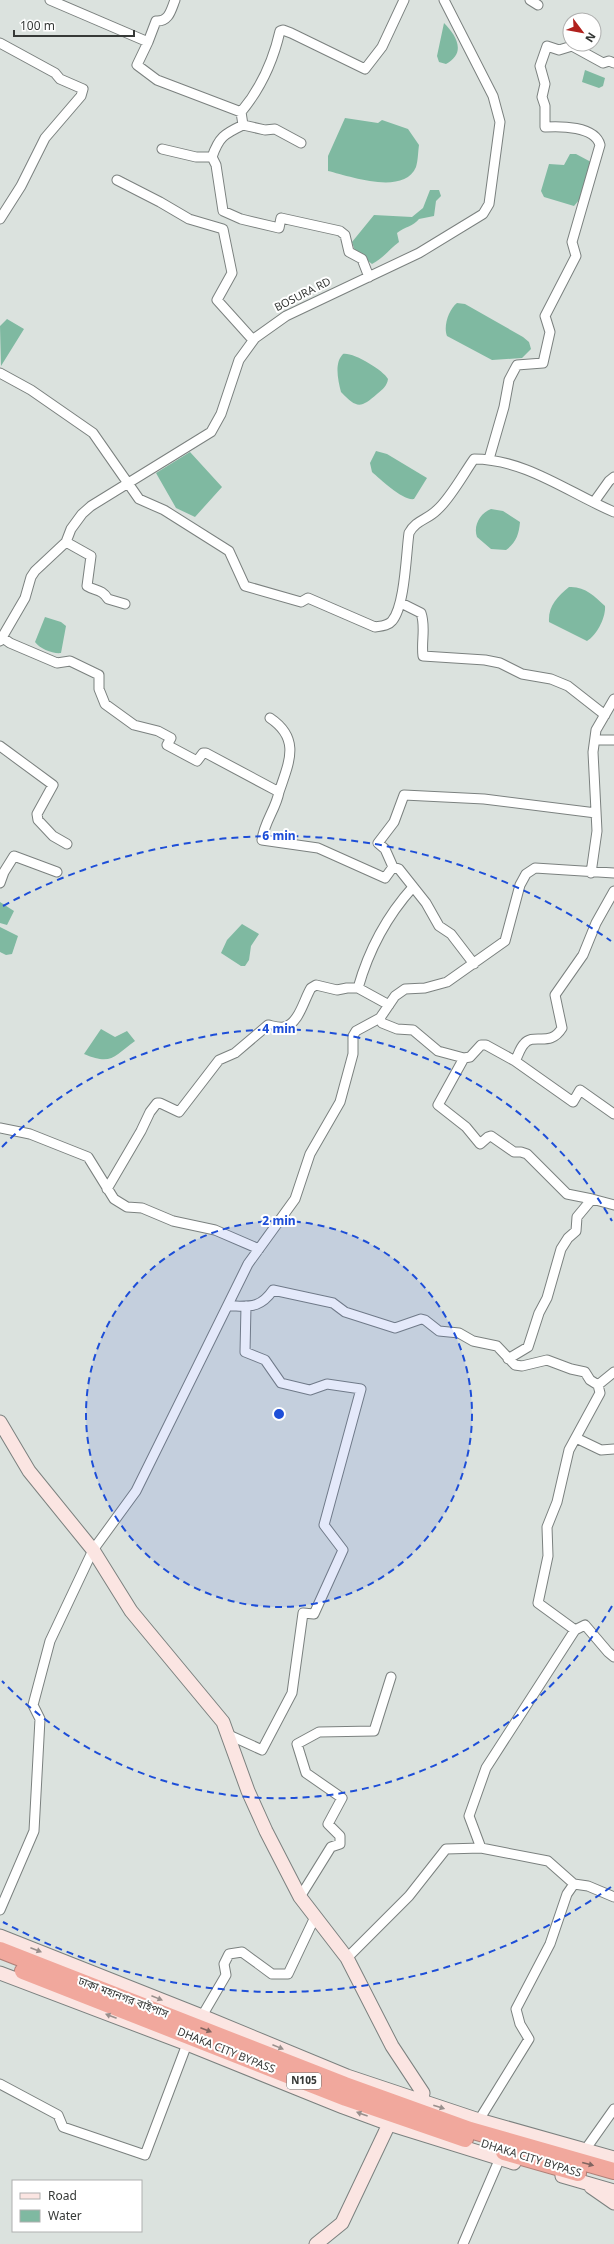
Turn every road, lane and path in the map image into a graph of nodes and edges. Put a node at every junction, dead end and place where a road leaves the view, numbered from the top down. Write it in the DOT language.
graph roads {
  1 [pos="50,0"];
  2 [pos="175,0"];
  3 [pos="404,0"];
  4 [pos="444,0"];
  5 [pos="148,42"];
  6 [pos="0,43"];
  7 [pos="614,63"];
  8 [pos="241,112"];
  9 [pos="243,125"];
  10 [pos="301,143"];
  11 [pos="162,149"];
  12 [pos="212,157"];
  13 [pos="117,180"];
  14 [pos="0,219"];
  15 [pos="369,277"];
  16 [pos="253,340"];
  17 [pos="0,373"];
  18 [pos="489,459"];
  19 [pos="614,477"];
  20 [pos="128,485"];
  21 [pos="594,502"];
  22 [pos="614,512"];
  23 [pos="66,542"];
  24 [pos="401,603"];
  25 [pos="125,604"];
  26 [pos="1,639"];
  27 [pos="614,699"];
  28 [pos="604,715"];
  29 [pos="270,718"];
  30 [pos="594,740"];
  31 [pos="614,740"];
  32 [pos="0,746"];
  33 [pos="279,792"];
  34 [pos="596,813"];
  35 [pos="67,844"];
  36 [pos="393,867"];
  37 [pos="57,872"];
  38 [pos="591,873"];
  39 [pos="614,873"];
  40 [pos="0,883"];
  41 [pos="413,887"];
  42 [pos="614,891"];
  43 [pos="474,964"];
  44 [pos="358,988"];
  45 [pos="389,1005"];
  46 [pos="380,1018"];
  47 [pos="464,1058"];
  48 [pos="515,1061"];
  49 [pos="614,1114"];
  50 [pos="0,1128"];
  51 [pos="107,1189"];
  52 [pos="592,1198"];
  53 [pos="614,1205"];
  54 [pos="260,1249"];
  55 [pos="229,1306"];
  56 [pos="246,1306"];
  57 [pos="508,1359"];
  58 [pos="614,1372"];
  59 [pos="598,1385"];
  60 [pos="0,1422"];
  61 [pos="576,1438"];
  62 [pos="614,1448"];
  63 [pos="93,1550"];
  64 [pos="574,1630"];
  65 [pos="614,1657"];
  66 [pos="391,1677"];
  67 [pos="229,1735"];
  68 [pos="481,1848"];
  69 [pos="574,1884"];
  70 [pos="300,1896"];
  71 [pos="614,1897"];
  72 [pos="0,1910"];
  73 [pos="315,1917"];
  74 [pos="0,1936"];
  75 [pos="0,1950"];
  76 [pos="347,1958"];
  77 [pos="0,1962"];
  78 [pos="0,1973"];
  79 [pos="202,2016"];
  80 [pos="187,2044"];
  81 [pos="0,2084"];
  82 [pos="421,2102"];
  83 [pos="614,2109"];
  84 [pos="389,2124"];
  85 [pos="474,2125"];
  86 [pos="585,2150"];
  87 [pos="500,2158"];
  88 [pos="614,2158"];
  89 [pos="614,2171"];
  90 [pos="614,2182"];
  91 [pos="587,2184"];
  92 [pos="614,2191"];
  93 [pos="614,2203"];
  94 [pos="316,2244"];
  95 [pos="463,2244"];
  1 -- 5 [label="street"];
  2 -- 5 [label="street"];
  3 -- 8 [label="street"];
  4 -- 15 [label="street, BOSURA RD"];
  5 -- 8 [label="street"];
  6 -- 14 [label="street"];
  7 -- 18 [label="street"];
  8 -- 9 [label="street"];
  9 -- 10 [label="street"];
  9 -- 12 [label="street"];
  11 -- 12 [label="street"];
  12 -- 15 [label="street"];
  13 -- 16 [label="street"];
  15 -- 16 [label="street, BOSURA RD"];
  16 -- 20 [label="street, BOSURA RD"];
  17 -- 20 [label="street"];
  18 -- 21 [label="street"];
  18 -- 24 [label="street"];
  19 -- 21 [label="street"];
  20 -- 23 [label="street, BOSURA RD"];
  20 -- 24 [label="street"];
  21 -- 22 [label="street"];
  23 -- 25 [label="street"];
  23 -- 26 [label="street, BOSURA RD"];
  24 -- 28 [label="street"];
  26 -- 33 [label="street"];
  27 -- 28 [label="street"];
  28 -- 30 [label="street"];
  29 -- 33 [label="street"];
  30 -- 31 [label="street"];
  30 -- 34 [label="street"];
  32 -- 35 [label="street"];
  33 -- 36 [label="street"];
  34 -- 36 [label="street"];
  34 -- 38 [label="street"];
  36 -- 41 [label="street"];
  37 -- 40 [label="street"];
  38 -- 39 [label="street"];
  38 -- 43 [label="street"];
  41 -- 43 [label="street"];
  41 -- 44 [label="street"];
  42 -- 48 [label="street"];
  43 -- 45 [label="street"];
  44 -- 45 [label="street"];
  44 -- 51 [label="street"];
  45 -- 46 [label="street"];
  46 -- 47 [label="street"];
  46 -- 54 [label="street"];
  47 -- 48 [label="street"];
  47 -- 52 [label="street"];
  48 -- 49 [label="street"];
  50 -- 51 [label="street"];
  51 -- 54 [label="street"];
  52 -- 53 [label="street"];
  52 -- 57 [label="street"];
  54 -- 55 [label="street"];
  55 -- 56 [label="street"];
  55 -- 63 [label="street"];
  56 -- 57 [label="street"];
  56 -- 67 [label="street"];
  57 -- 59 [label="street"];
  58 -- 59 [label="street"];
  59 -- 61 [label="street"];
  60 -- 63 [label="main road"];
  61 -- 62 [label="street"];
  61 -- 64 [label="street"];
  63 -- 67 [label="main road"];
  63 -- 72 [label="street"];
  64 -- 65 [label="street"];
  64 -- 68 [label="street"];
  66 -- 70 [label="street"];
  67 -- 70 [label="main road"];
  68 -- 69 [label="street"];
  68 -- 76 [label="street"];
  69 -- 71 [label="street"];
  69 -- 85 [label="street"];
  70 -- 73 [label="main road"];
  73 -- 76 [label="main road"];
  73 -- 79 [label="street"];
  74 -- 79 [label="main road, one-way"];
  75 -- 85 [label="highway, ঢাকা মহানগর বাইপাস / N105, one-way"];
  76 -- 82 [label="main road"];
  77 -- 90 [label="highway, DHAKA CITY BYPASS / N105"];
  80 -- 78 [label="main road, one-way"];
  79 -- 82 [label="main road, one-way"];
  80 -- 81 [label="street"];
  84 -- 80 [label="main road, one-way"];
  82 -- 85 [label="main road, one-way"];
  83 -- 86 [label="street"];
  84 -- 87 [label="main road"];
  84 -- 94 [label="main road"];
  85 -- 86 [label="main road"];
  85 -- 89 [label="highway, DHAKA CITY BYPASS / N105, one-way"];
  86 -- 88 [label="main road"];
  87 -- 91 [label="main road"];
  87 -- 95 [label="street"];
  91 -- 92 [label="main road"];
  91 -- 93 [label="main road"];
}
